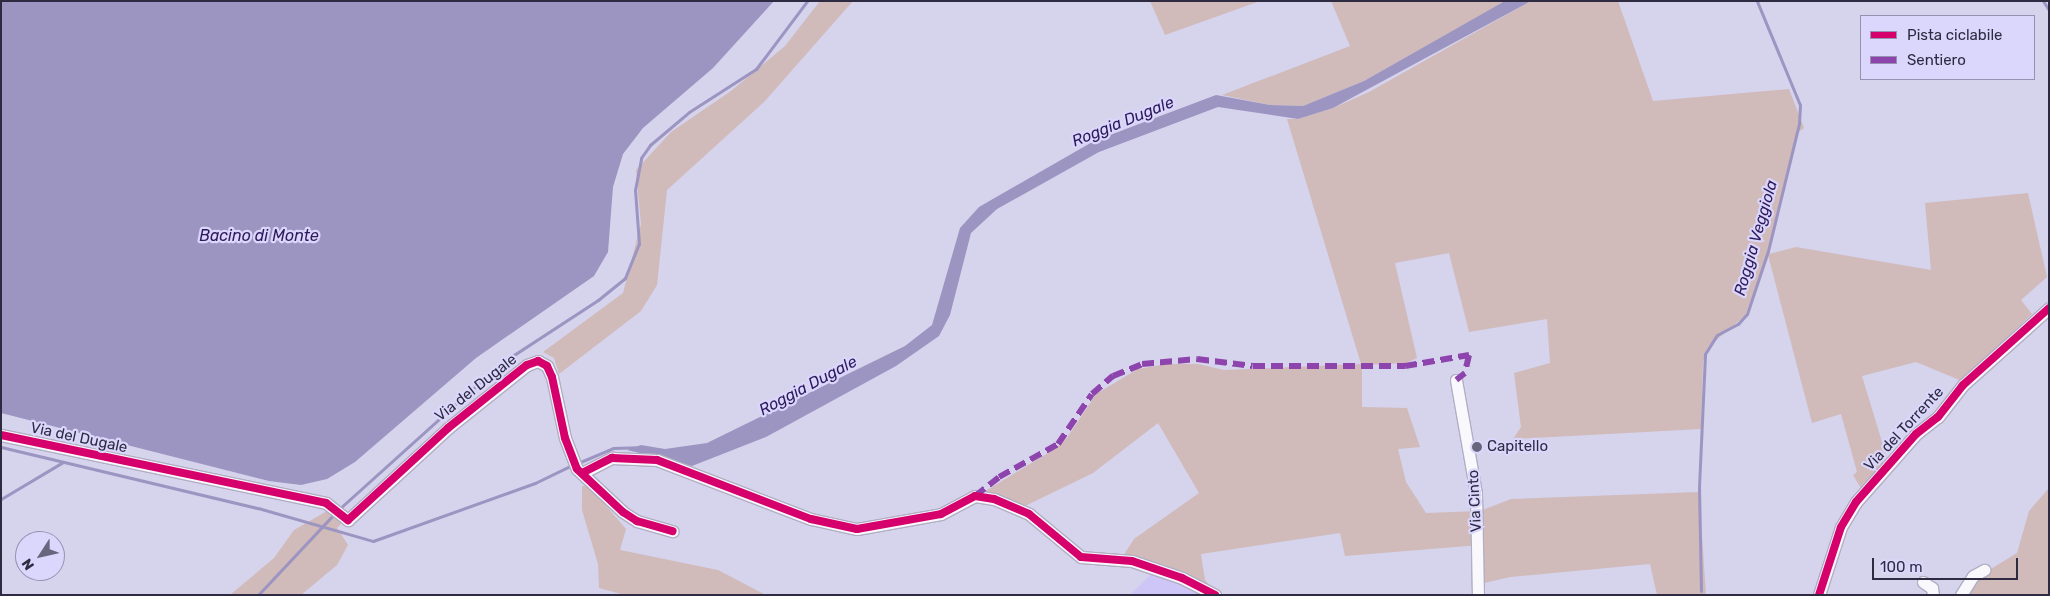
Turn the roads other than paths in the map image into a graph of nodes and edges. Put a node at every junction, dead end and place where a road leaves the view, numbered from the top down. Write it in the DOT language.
graph roads {
  1 [pos="2049,308"];
  2 [pos="1456,380"];
  3 [pos="1,435"];
  4 [pos="579,471"];
  5 [pos="672,531"];
  6 [pos="1984,570"];
  7 [pos="1923,582"];
  8 [pos="1215,595"];
  9 [pos="1478,595"];
  10 [pos="1819,595"];
  11 [pos="1933,595"];
  12 [pos="1961,595"];
  1 -- 10 [label="street, Via del Torrente"];
  2 -- 9 [label="street, Via Cinto"];
  3 -- 4 [label="street, Via del Dugale"];
  4 -- 5 [label="street, Via del Dugale"];
  4 -- 8 [label="street"];
  6 -- 12 [label="street"];
  7 -- 11 [label="street"];
}
